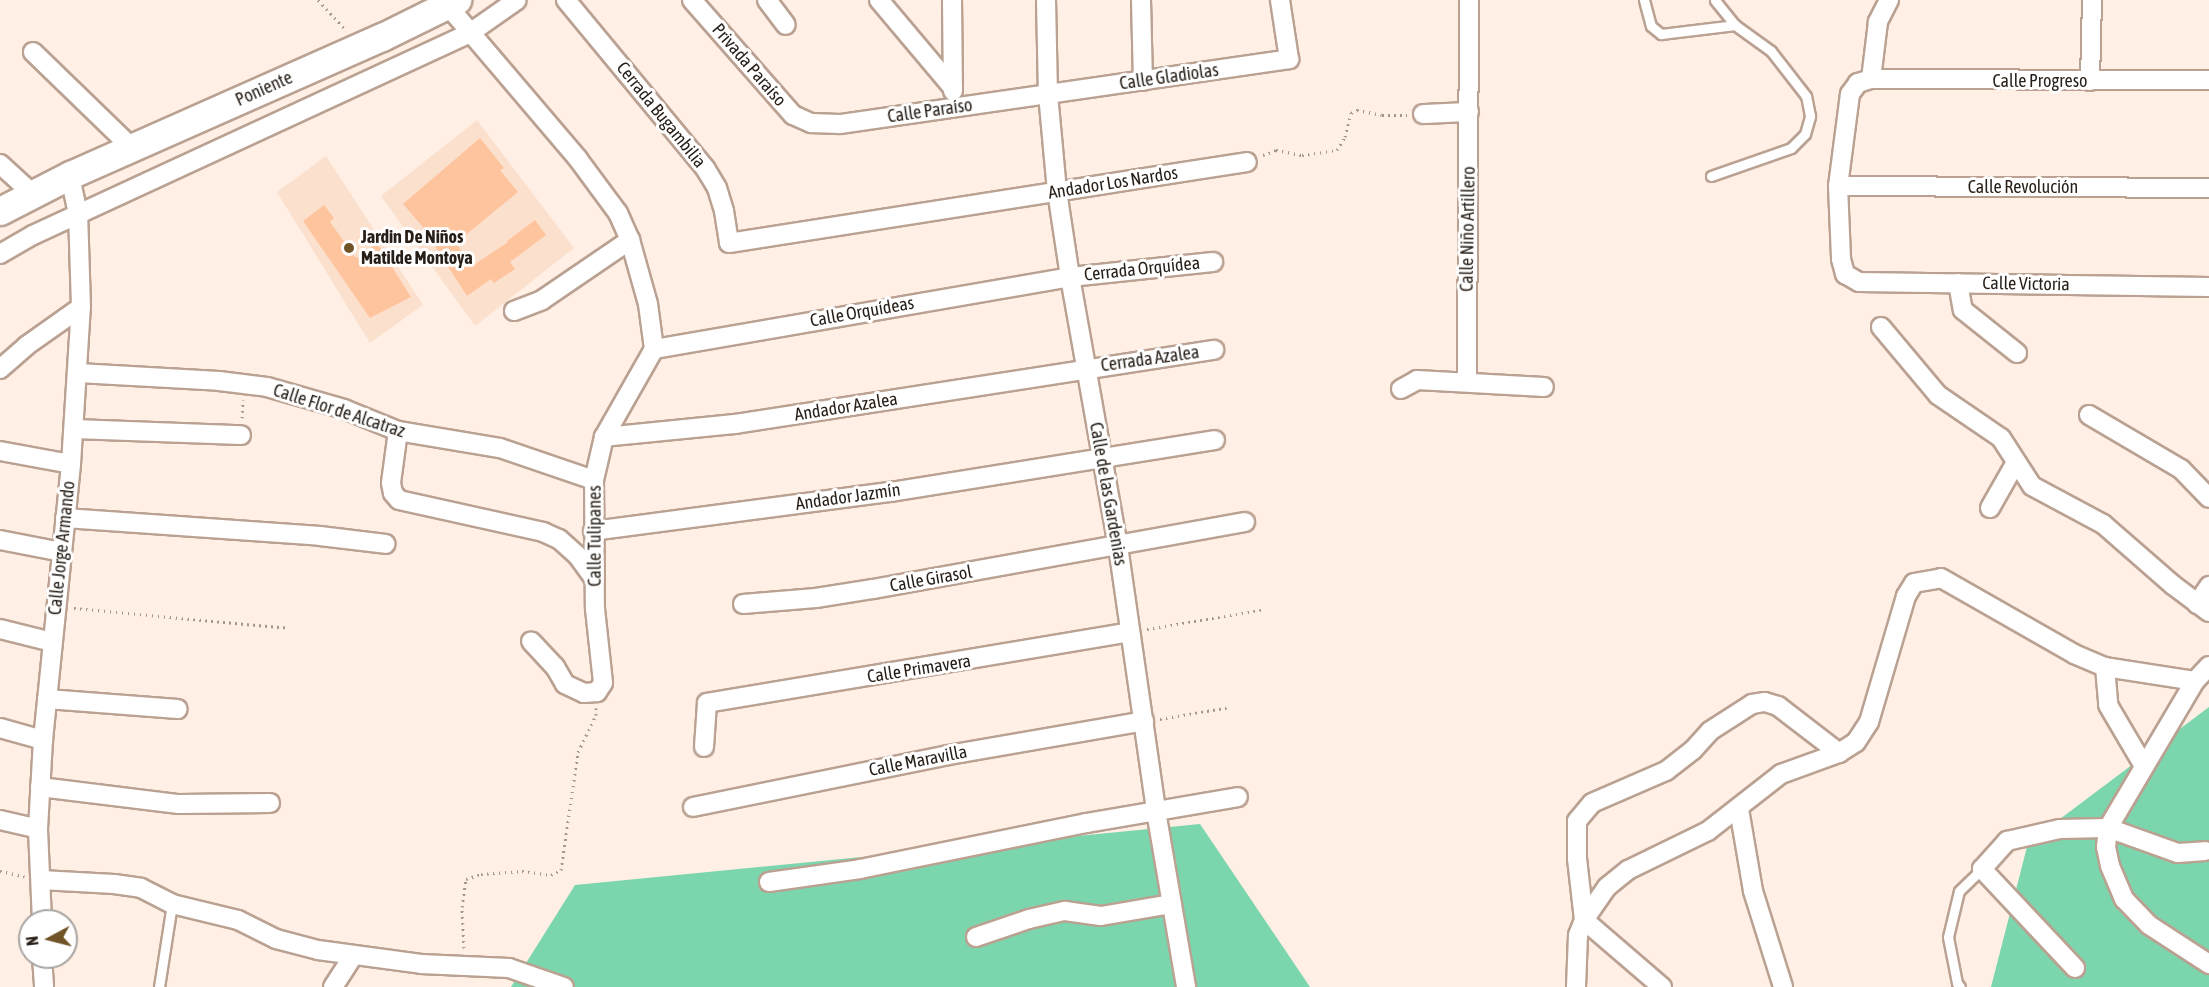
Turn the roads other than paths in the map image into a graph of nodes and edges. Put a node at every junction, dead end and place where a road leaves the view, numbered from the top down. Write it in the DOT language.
graph roads {
  1 [pos="517,0"];
  2 [pos="566,0"];
  3 [pos="692,0"];
  4 [pos="767,0"];
  5 [pos="879,0"];
  6 [pos="952,0"];
  7 [pos="1046,0"];
  8 [pos="1141,0"];
  9 [pos="1280,0"];
  10 [pos="1469,0"];
  11 [pos="1644,0"];
  12 [pos="1715,0"];
  13 [pos="1889,0"];
  14 [pos="2092,0"];
  15 [pos="452,3"];
  16 [pos="786,25"];
  17 [pos="1736,25"];
  18 [pos="470,33"];
  19 [pos="33,52"];
  20 [pos="1871,79"];
  21 [pos="2209,80"];
  22 [pos="1143,81"];
  23 [pos="2090,81"];
  24 [pos="952,88"];
  25 [pos="1048,94"];
  26 [pos="953,108"];
  27 [pos="1469,112"];
  28 [pos="1423,114"];
  29 [pos="812,123"];
  30 [pos="132,148"];
  31 [pos="1247,162"];
  32 [pos="0,164"];
  33 [pos="70,175"];
  34 [pos="1711,176"];
  35 [pos="1838,186"];
  36 [pos="2209,188"];
  37 [pos="1058,191"];
  38 [pos="33,194"];
  39 [pos="0,211"];
  40 [pos="78,214"];
  41 [pos="630,240"];
  42 [pos="729,243"];
  43 [pos="0,254"];
  44 [pos="1213,262"];
  45 [pos="1070,277"];
  46 [pos="1959,283"];
  47 [pos="2209,286"];
  48 [pos="81,307"];
  49 [pos="514,311"];
  50 [pos="1881,327"];
  51 [pos="654,349"];
  52 [pos="1214,350"];
  53 [pos="2017,353"];
  54 [pos="0,369"];
  55 [pos="1086,369"];
  56 [pos="78,373"];
  57 [pos="1467,381"];
  58 [pos="1544,387"];
  59 [pos="1401,388"];
  60 [pos="2089,415"];
  61 [pos="74,429"];
  62 [pos="398,431"];
  63 [pos="241,435"];
  64 [pos="604,437"];
  65 [pos="1215,440"];
  66 [pos="0,451"];
  67 [pos="1103,459"];
  68 [pos="71,464"];
  69 [pos="2015,464"];
  70 [pos="594,480"];
  71 [pos="2209,498"];
  72 [pos="1990,508"];
  73 [pos="65,518"];
  74 [pos="1245,522"];
  75 [pos="593,531"];
  76 [pos="0,540"];
  77 [pos="386,544"];
  78 [pos="1118,546"];
  79 [pos="62,552"];
  80 [pos="594,578"];
  81 [pos="2209,586"];
  82 [pos="743,604"];
  83 [pos="2203,608"];
  84 [pos="0,629"];
  85 [pos="1130,632"];
  86 [pos="531,641"];
  87 [pos="52,642"];
  88 [pos="2209,666"];
  89 [pos="2105,667"];
  90 [pos="2195,681"];
  91 [pos="47,699"];
  92 [pos="178,709"];
  93 [pos="1144,721"];
  94 [pos="0,728"];
  95 [pos="43,740"];
  96 [pos="704,747"];
  97 [pos="1839,753"];
  98 [pos="2144,766"];
  99 [pos="40,787"];
  100 [pos="1238,797"];
  101 [pos="270,803"];
  102 [pos="693,807"];
  103 [pos="1739,809"];
  104 [pos="1156,811"];
  105 [pos="0,820"];
  106 [pos="2108,828"];
  107 [pos="38,829"];
  108 [pos="2208,851"];
  109 [pos="1982,869"];
  110 [pos="41,880"];
  111 [pos="769,882"];
  112 [pos="172,904"];
  113 [pos="1172,904"];
  114 [pos="42,909"];
  115 [pos="1584,920"];
  116 [pos="976,937"];
  117 [pos="354,955"];
  118 [pos="2209,964"];
  119 [pos="509,968"];
  120 [pos="2075,968"];
  121 [pos="43,969"];
  122 [pos="44,987"];
  123 [pos="159,987"];
  124 [pos="333,987"];
  125 [pos="507,987"];
  126 [pos="564,987"];
  127 [pos="1186,987"];
  128 [pos="1576,987"];
  129 [pos="1662,987"];
  130 [pos="1783,987"];
  131 [pos="1960,987"];
  1 -- 18 [label="street"];
  2 -- 42 [label="street, Cerrada Bugambilia"];
  3 -- 29 [label="street, Privada Paraíso"];
  4 -- 16 [label="street"];
  5 -- 24 [label="street"];
  6 -- 24 [label="street"];
  7 -- 25 [label="street, Calle de las Gardenias"];
  8 -- 22 [label="street"];
  9 -- 22 [label="street, Calle Gladiolas"];
  10 -- 27 [label="street, Calle Niño Artillero"];
  11 -- 17 [label="lane"];
  12 -- 17 [label="lane"];
  13 -- 20 [label="street"];
  14 -- 23 [label="street"];
  15 -- 18 [label="street"];
  15 -- 30 [label="street, Poniente"];
  17 -- 34 [label="lane"];
  18 -- 40 [label="street"];
  18 -- 41 [label="street"];
  19 -- 30 [label="street"];
  20 -- 23 [label="street, Calle Progreso"];
  20 -- 35 [label="street"];
  21 -- 23 [label="street, Calle Progreso"];
  22 -- 25 [label="street, Calle Gladiolas"];
  24 -- 26 [label="street"];
  25 -- 26 [label="street, Calle Paraíso"];
  25 -- 37 [label="street, Calle de las Gardenias"];
  26 -- 29 [label="street, Calle Paraíso"];
  27 -- 28 [label="street"];
  27 -- 57 [label="street, Calle Niño Artillero"];
  30 -- 33 [label="street, Poniente"];
  31 -- 37 [label="street, Andador Los Nardos"];
  32 -- 38 [label="street"];
  33 -- 38 [label="street, Poniente"];
  33 -- 40 [label="street, Calle Jorge Armando"];
  35 -- 36 [label="street, Calle Revolución"];
  35 -- 46 [label="street, Calle Victoria"];
  37 -- 42 [label="street, Andador Los Nardos"];
  37 -- 45 [label="street, Calle de las Gardenias"];
  38 -- 39 [label="street, Poniente"];
  40 -- 43 [label="street"];
  40 -- 48 [label="street, Calle Jorge Armando"];
  41 -- 49 [label="street"];
  41 -- 51 [label="street"];
  44 -- 45 [label="street, Cerrada Orquídea"];
  45 -- 51 [label="street, Calle Orquídeas"];
  45 -- 55 [label="street, Calle de las Gardenias"];
  46 -- 47 [label="street, Calle Victoria"];
  46 -- 53 [label="street"];
  48 -- 54 [label="street"];
  48 -- 56 [label="street, Calle Jorge Armando"];
  50 -- 69 [label="street"];
  51 -- 64 [label="street, Calle Tulipanes"];
  52 -- 55 [label="street, Cerrada Azalea"];
  55 -- 64 [label="street, Andador Azalea"];
  55 -- 67 [label="street, Calle de las Gardenias"];
  56 -- 61 [label="street, Calle Jorge Armando"];
  56 -- 62 [label="street, Calle Flor de Alcatraz"];
  57 -- 58 [label="street"];
  57 -- 59 [label="street"];
  60 -- 71 [label="street"];
  61 -- 63 [label="street"];
  61 -- 68 [label="street, Calle Jorge Armando"];
  62 -- 70 [label="street, Calle Flor de Alcatraz"];
  62 -- 80 [label="street"];
  64 -- 70 [label="street, Calle Tulipanes"];
  65 -- 67 [label="street, Andador Jazmín"];
  66 -- 68 [label="street"];
  67 -- 75 [label="street, Andador Jazmín"];
  67 -- 78 [label="street, Calle de las Gardenias"];
  68 -- 73 [label="street, Calle Jorge Armando"];
  69 -- 72 [label="street"];
  69 -- 83 [label="street"];
  70 -- 75 [label="street, Calle Tulipanes"];
  73 -- 77 [label="street"];
  73 -- 79 [label="street, Calle Jorge Armando"];
  74 -- 78 [label="street, Calle Girasol"];
  75 -- 80 [label="street, Calle Tulipanes"];
  76 -- 79 [label="street"];
  78 -- 82 [label="street, Calle Girasol"];
  78 -- 85 [label="street, Calle de las Gardenias"];
  79 -- 87 [label="street, Calle Jorge Armando"];
  80 -- 86 [label="street, Calle Tulipanes"];
  81 -- 83 [label="street"];
  84 -- 87 [label="street"];
  85 -- 93 [label="street, Calle de las Gardenias"];
  85 -- 96 [label="street, Calle Primavera"];
  87 -- 91 [label="street, Calle Jorge Armando"];
  88 -- 90 [label="street"];
  89 -- 90 [label="street"];
  89 -- 97 [label="street"];
  89 -- 98 [label="street"];
  90 -- 98 [label="street"];
  91 -- 92 [label="street"];
  91 -- 95 [label="street, Calle Jorge Armando"];
  93 -- 102 [label="street, Calle Maravilla"];
  93 -- 104 [label="street, Calle de las Gardenias"];
  94 -- 95 [label="street"];
  95 -- 99 [label="street, Calle Jorge Armando"];
  97 -- 103 [label="street"];
  97 -- 115 [label="street"];
  98 -- 106 [label="street"];
  99 -- 101 [label="street"];
  99 -- 107 [label="street, Calle Jorge Armando"];
  100 -- 104 [label="street"];
  103 -- 115 [label="street"];
  103 -- 130 [label="street"];
  104 -- 111 [label="street"];
  104 -- 113 [label="street, Calle de las Gardenias"];
  105 -- 107 [label="street"];
  106 -- 108 [label="street"];
  106 -- 109 [label="street"];
  106 -- 118 [label="street"];
  107 -- 110 [label="street, Calle Jorge Armando"];
  109 -- 120 [label="street"];
  109 -- 131 [label="lane"];
  110 -- 112 [label="street"];
  110 -- 114 [label="street, Calle Jorge Armando"];
  112 -- 117 [label="street"];
  112 -- 123 [label="lane"];
  113 -- 116 [label="street"];
  113 -- 127 [label="street, Calle de las Gardenias"];
  115 -- 128 [label="street"];
  115 -- 129 [label="street"];
  117 -- 119 [label="street"];
  117 -- 124 [label="street"];
  119 -- 125 [label="street"];
  119 -- 126 [label="street"];
  121 -- 122 [label="street"];
}
